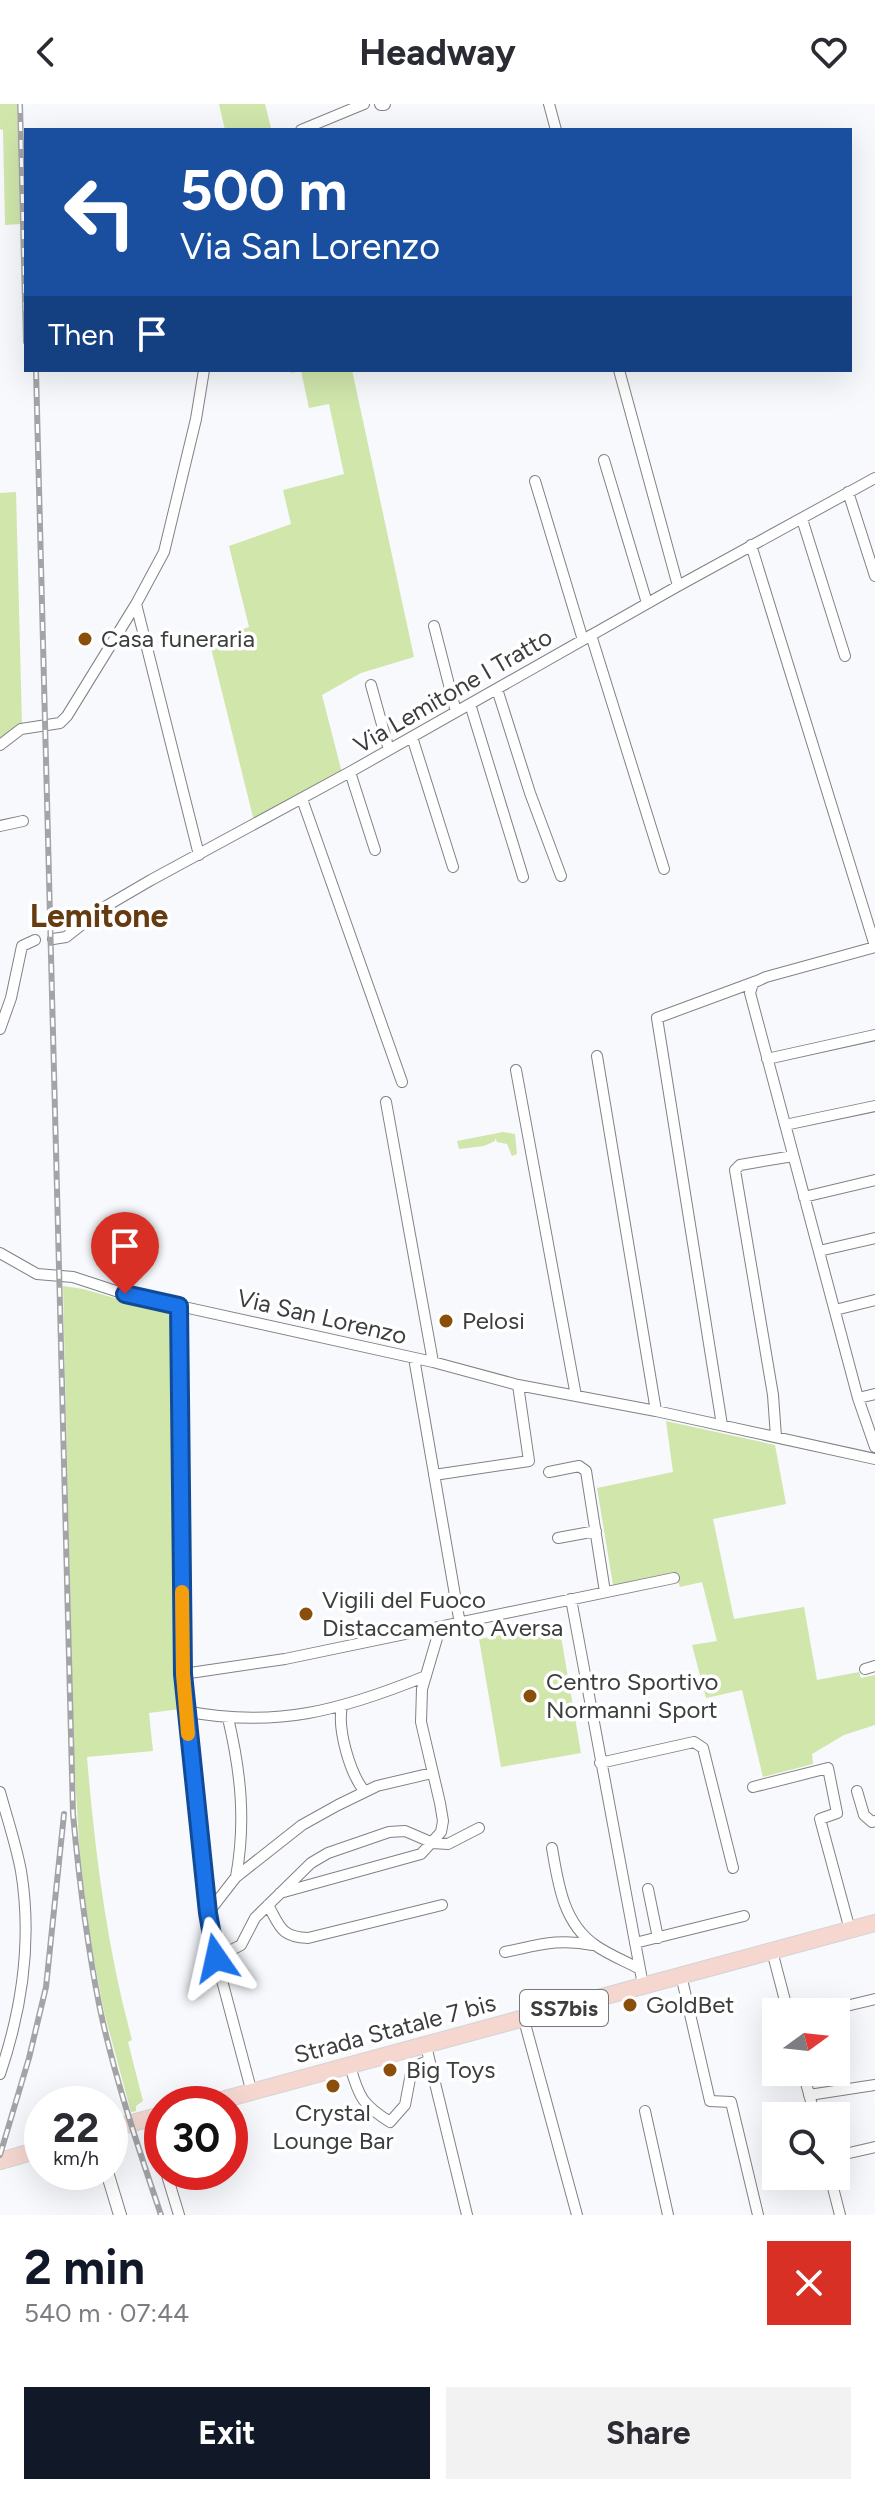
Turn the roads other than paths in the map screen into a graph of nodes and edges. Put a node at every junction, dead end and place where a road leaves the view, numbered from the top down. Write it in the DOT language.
graph roads {
  1 [pos="364,104"];
  2 [pos="549,104"];
  3 [pos="306,128"];
  4 [pos="555,128"];
  5 [pos="204,372"];
  6 [pos="620,372"];
  7 [pos="604,460"];
  8 [pos="875,478"];
  9 [pos="535,481"];
  10 [pos="848,492"];
  11 [pos="802,519"];
  12 [pos="751,545"];
  13 [pos="875,576"];
  14 [pos="678,586"];
  15 [pos="647,603"];
  16 [pos="136,604"];
  17 [pos="434,626"];
  18 [pos="587,637"];
  19 [pos="845,656"];
  20 [pos="371,685"];
  21 [pos="497,689"];
  22 [pos="470,704"];
  23 [pos="456,712"];
  24 [pos="412,737"];
  25 [pos="0,745"];
  26 [pos="389,750"];
  27 [pos="350,772"];
  28 [pos="302,799"];
  29 [pos="23,821"];
  30 [pos="0,826"];
  31 [pos="375,850"];
  32 [pos="199,855"];
  33 [pos="453,867"];
  34 [pos="664,869"];
  35 [pos="561,876"];
  36 [pos="523,877"];
  37 [pos="53,939"];
  38 [pos="35,940"];
  39 [pos="875,947"];
  40 [pos="766,977"];
  41 [pos="0,1029"];
  42 [pos="875,1035"];
  43 [pos="597,1056"];
  44 [pos="767,1059"];
  45 [pos="516,1070"];
  46 [pos="402,1082"];
  47 [pos="386,1102"];
  48 [pos="875,1106"];
  49 [pos="785,1125"];
  50 [pos="793,1156"];
  51 [pos="875,1180"];
  52 [pos="804,1197"];
  53 [pos="875,1238"];
  54 [pos="819,1251"];
  55 [pos="0,1253"];
  56 [pos="875,1300"];
  57 [pos="179,1306"];
  58 [pos="835,1310"];
  59 [pos="414,1358"];
  60 [pos="433,1362"];
  61 [pos="518,1385"];
  62 [pos="875,1394"];
  63 [pos="576,1396"];
  64 [pos="858,1398"];
  65 [pos="656,1411"];
  66 [pos="722,1425"];
  67 [pos="776,1437"];
  68 [pos="875,1447"];
  69 [pos="875,1459"];
  70 [pos="549,1472"];
  71 [pos="434,1475"];
  72 [pos="596,1531"];
  73 [pos="558,1538"];
  74 [pos="674,1578"];
  75 [pos="605,1592"];
  76 [pos="571,1599"];
  77 [pos="460,1624"];
  78 [pos="440,1628"];
  79 [pos="183,1674"];
  80 [pos="426,1676"];
  81 [pos="342,1706"];
  82 [pos="185,1711"];
  83 [pos="228,1718"];
  84 [pos="600,1763"];
  85 [pos="432,1773"];
  86 [pos="753,1787"];
  87 [pos="857,1791"];
  88 [pos="0,1792"];
  89 [pos="365,1792"];
  90 [pos="875,1821"];
  91 [pos="479,1828"];
  92 [pos="433,1843"];
  93 [pos="552,1848"];
  94 [pos="733,1868"];
  95 [pos="236,1877"];
  96 [pos="648,1889"];
  97 [pos="280,1893"];
  98 [pos="268,1905"];
  99 [pos="442,1905"];
  100 [pos="208,1913"];
  101 [pos="744,1916"];
  102 [pos="875,1923"];
  103 [pos="850,1930"];
  104 [pos="658,1938"];
  105 [pos="635,1943"];
  106 [pos="594,1945"];
  107 [pos="772,1951"];
  108 [pos="505,1952"];
  109 [pos="216,1958"];
  110 [pos="681,1975"];
  111 [pos="642,1977"];
  112 [pos="784,1998"];
  113 [pos="875,1999"];
  114 [pos="850,2005"];
  115 [pos="524,2020"];
  116 [pos="428,2053"];
  117 [pos="350,2066"];
  118 [pos="0,2074"];
  119 [pos="875,2085"];
  120 [pos="807,2086"];
  121 [pos="252,2093"];
  122 [pos="248,2094"];
  123 [pos="809,2095"];
  124 [pos="811,2102"];
  125 [pos="645,2111"];
  126 [pos="875,2147"];
  127 [pos="850,2153"];
  128 [pos="24,2154"];
  129 [pos="0,2161"];
  130 [pos="112,2190"];
  131 [pos="171,2190"];
  132 [pos="834,2190"];
  133 [pos="120,2215"];
  134 [pos="179,2215"];
  135 [pos="467,2215"];
  136 [pos="577,2215"];
  137 [pos="668,2215"];
  138 [pos="758,2215"];
  139 [pos="840,2215"];
  1 -- 3 [label="street"];
  2 -- 4 [label="street"];
  5 -- 16 [label="street"];
  6 -- 14 [label="street"];
  7 -- 15 [label="street"];
  8 -- 10 [label="street, Via Lemitone I Tratto"];
  9 -- 18 [label="street"];
  10 -- 11 [label="street, Via Lemitone I Tratto"];
  10 -- 13 [label="street"];
  11 -- 12 [label="street, Via Lemitone I Tratto"];
  11 -- 19 [label="street"];
  12 -- 14 [label="street, Via Lemitone I Tratto"];
  12 -- 39 [label="street"];
  14 -- 15 [label="street, Via Lemitone I Tratto"];
  15 -- 18 [label="street, Via Lemitone I Tratto"];
  16 -- 25 [label="street"];
  16 -- 32 [label="street"];
  17 -- 23 [label="street"];
  18 -- 21 [label="street, Via Lemitone I Tratto"];
  18 -- 34 [label="street"];
  20 -- 26 [label="street"];
  21 -- 22 [label="street, Via Lemitone I Tratto"];
  21 -- 35 [label="street"];
  22 -- 23 [label="street, Via Lemitone I Tratto"];
  22 -- 36 [label="street"];
  23 -- 24 [label="street, Via Lemitone I Tratto"];
  24 -- 26 [label="street, Via Lemitone I Tratto"];
  24 -- 33 [label="street"];
  26 -- 27 [label="street, Via Lemitone I Tratto"];
  27 -- 28 [label="street, Via Lemitone I Tratto"];
  27 -- 31 [label="street"];
  28 -- 32 [label="street, Via Lemitone I Tratto"];
  28 -- 46 [label="street"];
  29 -- 30 [label="street"];
  32 -- 37 [label="street, Via Lemitone I Tratto"];
  38 -- 41 [label="street"];
  39 -- 40 [label="street"];
  40 -- 44 [label="street"];
  40 -- 66 [label="street"];
  42 -- 44 [label="street"];
  43 -- 65 [label="street"];
  44 -- 49 [label="street"];
  45 -- 63 [label="street"];
  47 -- 60 [label="street"];
  48 -- 49 [label="street"];
  49 -- 50 [label="street"];
  50 -- 52 [label="street"];
  50 -- 67 [label="street"];
  51 -- 52 [label="street"];
  52 -- 54 [label="street"];
  53 -- 54 [label="street"];
  54 -- 58 [label="street"];
  55 -- 57 [label="street, Via San Lorenzo"];
  56 -- 58 [label="street"];
  57 -- 59 [label="street, Via San Lorenzo"];
  57 -- 79 [label="street"];
  58 -- 64 [label="street"];
  59 -- 60 [label="street, Via San Lorenzo"];
  59 -- 71 [label="street"];
  60 -- 61 [label="street, Via San Lorenzo"];
  61 -- 63 [label="street, Via San Lorenzo"];
  61 -- 71 [label="street"];
  62 -- 64 [label="street"];
  63 -- 65 [label="street, Via San Lorenzo"];
  64 -- 68 [label="street"];
  65 -- 66 [label="street, Via San Lorenzo"];
  66 -- 67 [label="street, Via San Lorenzo"];
  67 -- 69 [label="street, Via San Lorenzo"];
  70 -- 72 [label="street"];
  71 -- 77 [label="street"];
  72 -- 73 [label="street"];
  72 -- 75 [label="street"];
  74 -- 75 [label="street"];
  75 -- 76 [label="street"];
  76 -- 77 [label="street"];
  76 -- 84 [label="street"];
  77 -- 78 [label="street"];
  78 -- 79 [label="street"];
  78 -- 80 [label="street"];
  79 -- 82 [label="street"];
  80 -- 81 [label="street"];
  80 -- 85 [label="street"];
  81 -- 83 [label="street"];
  81 -- 89 [label="street"];
  82 -- 83 [label="street"];
  82 -- 100 [label="street"];
  83 -- 95 [label="street"];
  84 -- 94 [label="street"];
  84 -- 105 [label="street"];
  85 -- 89 [label="street"];
  85 -- 92 [label="street"];
  86 -- 103 [label="street"];
  87 -- 90 [label="street"];
  88 -- 118 [label="street"];
  89 -- 95 [label="street"];
  91 -- 92 [label="street"];
  92 -- 97 [label="street"];
  92 -- 97 [label="street"];
  93 -- 106 [label="street"];
  95 -- 100 [label="street"];
  96 -- 104 [label="street"];
  97 -- 98 [label="street"];
  98 -- 99 [label="street"];
  98 -- 109 [label="street"];
  100 -- 109 [label="street"];
  101 -- 104 [label="street"];
  102 -- 103 [label="main road, Strada Statale 7 bis / SS7bis"];
  103 -- 107 [label="main road, Strada Statale 7 bis / SS7bis"];
  104 -- 105 [label="street"];
  105 -- 111 [label="street"];
  106 -- 108 [label="street"];
  106 -- 111 [label="street"];
  107 -- 110 [label="main road, Strada Statale 7 bis / SS7bis"];
  107 -- 112 [label="street"];
  109 -- 121 [label="street"];
  110 -- 111 [label="main road, Strada Statale 7 bis / SS7bis"];
  110 -- 138 [label="street"];
  111 -- 115 [label="main road, Strada Statale 7 bis / SS7bis"];
  113 -- 114 [label="street"];
  115 -- 116 [label="main road, Strada Statale 7 bis / SS7bis"];
  115 -- 136 [label="street"];
  116 -- 117 [label="main road, Strada Statale 7 bis / SS7bis"];
  116 -- 117 [label="street"];
  116 -- 135 [label="street"];
  117 -- 121 [label="main road, Strada Statale 7 bis / SS7bis"];
  119 -- 123 [label="street"];
  120 -- 123 [label="street"];
  121 -- 122 [label="main road, SS7bis"];
  123 -- 124 [label="street"];
  125 -- 137 [label="street"];
  126 -- 127 [label="street"];
  128 -- 129 [label="main road"];
  130 -- 133 [label="street"];
  131 -- 134 [label="street"];
  132 -- 139 [label="street"];
}
